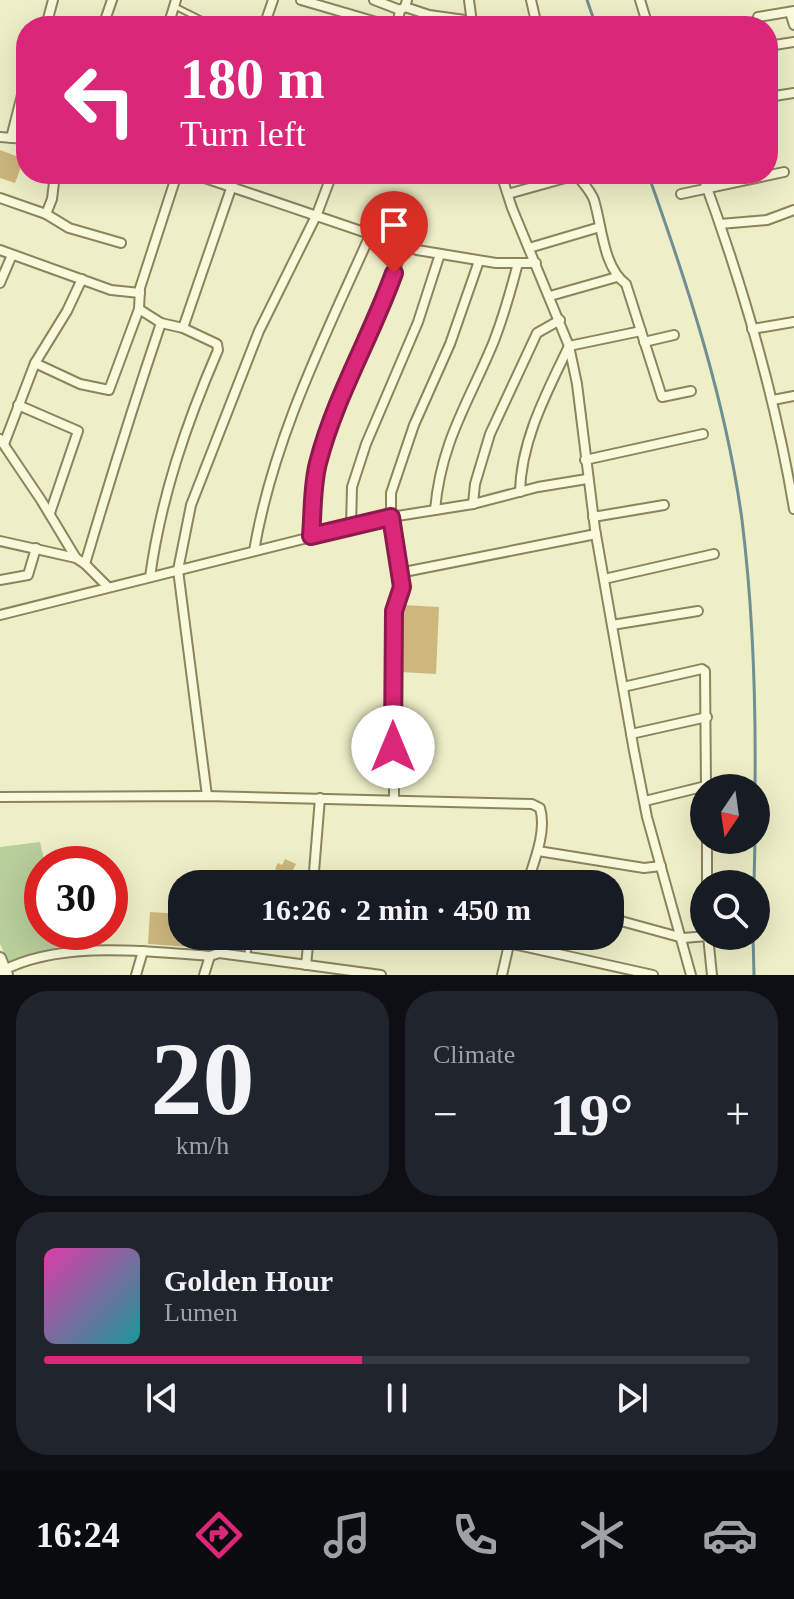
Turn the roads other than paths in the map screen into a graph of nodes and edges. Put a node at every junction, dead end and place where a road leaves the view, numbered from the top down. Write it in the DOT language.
graph roads {
  1 [pos="301,0"];
  2 [pos="374,0"];
  3 [pos="175,3"];
  4 [pos="404,6"];
  5 [pos="792,11"];
  6 [pos="197,16"];
  7 [pos="356,16"];
  8 [pos="434,16"];
  9 [pos="764,16"];
  10 [pos="794,25"];
  11 [pos="16,118"];
  12 [pos="0,137"];
  13 [pos="11,138"];
  14 [pos="16,138"];
  15 [pos="784,172"];
  16 [pos="778,173"];
  17 [pos="54,184"];
  18 [pos="174,184"];
  19 [pos="226,184"];
  20 [pos="328,184"];
  21 [pos="504,184"];
  22 [pos="542,184"];
  23 [pos="583,184"];
  24 [pos="706,184"];
  25 [pos="726,184"];
  26 [pos="232,186"];
  27 [pos="707,188"];
  28 [pos="508,194"];
  29 [pos="681,194"];
  30 [pos="0,198"];
  31 [pos="794,210"];
  32 [pos="46,214"];
  33 [pos="317,214"];
  34 [pos="720,224"];
  35 [pos="600,227"];
  36 [pos="371,233"];
  37 [pos="121,243"];
  38 [pos="404,245"];
  39 [pos="529,248"];
  40 [pos="0,250"];
  41 [pos="440,254"];
  42 [pos="12,255"];
  43 [pos="479,261"];
  44 [pos="518,263"];
  45 [pos="536,263"];
  46 [pos="617,277"];
  47 [pos="82,279"];
  48 [pos="0,283"];
  49 [pos="140,293"];
  50 [pos="550,296"];
  51 [pos="139,309"];
  52 [pos="560,320"];
  53 [pos="794,322"];
  54 [pos="161,323"];
  55 [pos="183,328"];
  56 [pos="752,329"];
  57 [pos="641,331"];
  58 [pos="674,335"];
  59 [pos="644,342"];
  60 [pos="569,346"];
  61 [pos="35,363"];
  62 [pos="691,391"];
  63 [pos="794,396"];
  64 [pos="773,400"];
  65 [pos="18,405"];
  66 [pos="703,434"];
  67 [pos="2,441"];
  68 [pos="585,460"];
  69 [pos="587,479"];
  70 [pos="520,492"];
  71 [pos="473,504"];
  72 [pos="664,505"];
  73 [pos="794,508"];
  74 [pos="435,510"];
  75 [pos="50,513"];
  76 [pos="391,517"];
  77 [pos="593,517"];
  78 [pos="351,527"];
  79 [pos="596,534"];
  80 [pos="311,536"];
  81 [pos="0,541"];
  82 [pos="36,548"];
  83 [pos="254,551"];
  84 [pos="714,554"];
  85 [pos="76,558"];
  86 [pos="85,564"];
  87 [pos="178,570"];
  88 [pos="399,573"];
  89 [pos="150,577"];
  90 [pos="604,579"];
  91 [pos="0,580"];
  92 [pos="108,587"];
  93 [pos="698,611"];
  94 [pos="0,615"];
  95 [pos="612,625"];
  96 [pos="623,687"];
  97 [pos="707,717"];
  98 [pos="631,734"];
  99 [pos="706,774"];
  100 [pos="690,791"];
  101 [pos="207,796"];
  102 [pos="0,797"];
  103 [pos="320,798"];
  104 [pos="394,799"];
  105 [pos="645,801"];
  106 [pos="538,851"];
  107 [pos="661,866"];
  108 [pos="314,870"];
  109 [pos="532,870"];
  110 [pos="624,922"];
  111 [pos="690,937"];
  112 [pos="683,938"];
  113 [pos="248,950"];
  114 [pos="308,950"];
  115 [pos="508,950"];
  116 [pos="554,950"];
  117 [pos="709,950"];
  118 [pos="79,951"];
  119 [pos="143,951"];
  120 [pos="210,956"];
  121 [pos="247,957"];
  122 [pos="0,958"];
  123 [pos="306,965"];
  124 [pos="4,972"];
  125 [pos="136,975"];
  126 [pos="204,975"];
  127 [pos="381,975"];
  128 [pos="502,975"];
  129 [pos="653,975"];
  130 [pos="691,975"];
  131 [pos="712,975"];
  1 -- 7 [label="street"];
  2 -- 4 [label="street"];
  3 -- 6 [label="lane"];
  4 -- 8 [label="street"];
  5 -- 9 [label="street"];
  5 -- 10 [label="street"];
  11 -- 13 [label="street"];
  12 -- 13 [label="street"];
  13 -- 14 [label="street"];
  15 -- 16 [label="street"];
  17 -- 32 [label="street"];
  18 -- 49 [label="street"];
  19 -- 26 [label="street"];
  20 -- 33 [label="street"];
  21 -- 28 [label="street"];
  22 -- 28 [label="street"];
  23 -- 35 [label="street"];
  24 -- 27 [label="street"];
  25 -- 27 [label="street"];
  26 -- 33 [label="street"];
  26 -- 55 [label="street"];
  27 -- 29 [label="street"];
  27 -- 34 [label="street"];
  28 -- 39 [label="street"];
  30 -- 32 [label="street"];
  31 -- 34 [label="street"];
  32 -- 37 [label="street"];
  33 -- 36 [label="street"];
  33 -- 87 [label="street"];
  34 -- 56 [label="street"];
  35 -- 39 [label="street"];
  35 -- 46 [label="street"];
  36 -- 38 [label="street"];
  36 -- 83 [label="street"];
  38 -- 41 [label="street"];
  38 -- 80 [label="street"];
  39 -- 45 [label="street"];
  40 -- 42 [label="street"];
  41 -- 43 [label="street"];
  41 -- 78 [label="street"];
  42 -- 47 [label="street"];
  42 -- 48 [label="street"];
  43 -- 44 [label="street"];
  43 -- 76 [label="street"];
  44 -- 45 [label="street"];
  44 -- 74 [label="street"];
  45 -- 50 [label="street"];
  46 -- 50 [label="street"];
  46 -- 57 [label="street"];
  47 -- 49 [label="street"];
  47 -- 61 [label="street"];
  49 -- 51 [label="street"];
  50 -- 52 [label="street"];
  51 -- 54 [label="street"];
  51 -- 61 [label="street"];
  52 -- 60 [label="street"];
  52 -- 71 [label="street"];
  53 -- 56 [label="street"];
  54 -- 55 [label="street"];
  54 -- 86 [label="street"];
  55 -- 89 [label="street"];
  56 -- 64 [label="street"];
  57 -- 59 [label="street"];
  57 -- 60 [label="street"];
  58 -- 59 [label="street"];
  59 -- 62 [label="street"];
  60 -- 68 [label="street"];
  60 -- 70 [label="street"];
  61 -- 65 [label="street"];
  63 -- 64 [label="street"];
  64 -- 73 [label="street"];
  65 -- 67 [label="street"];
  65 -- 75 [label="street"];
  66 -- 68 [label="street"];
  67 -- 75 [label="street"];
  68 -- 69 [label="street"];
  69 -- 70 [label="street"];
  69 -- 77 [label="street"];
  70 -- 71 [label="street"];
  71 -- 74 [label="street"];
  72 -- 77 [label="street"];
  74 -- 76 [label="street"];
  75 -- 85 [label="street"];
  76 -- 78 [label="street"];
  76 -- 88 [label="street"];
  77 -- 79 [label="street"];
  78 -- 80 [label="street"];
  79 -- 88 [label="street"];
  79 -- 90 [label="street"];
  80 -- 83 [label="street"];
  81 -- 82 [label="street"];
  82 -- 85 [label="street"];
  82 -- 91 [label="street"];
  83 -- 87 [label="street"];
  84 -- 90 [label="street"];
  85 -- 86 [label="street"];
  86 -- 92 [label="street"];
  87 -- 89 [label="street"];
  87 -- 101 [label="street"];
  88 -- 104 [label="street"];
  89 -- 92 [label="street"];
  90 -- 95 [label="street"];
  92 -- 94 [label="street"];
  93 -- 95 [label="street"];
  95 -- 96 [label="street"];
  96 -- 97 [label="street"];
  96 -- 98 [label="street"];
  97 -- 98 [label="street"];
  97 -- 99 [label="street"];
  98 -- 105 [label="street"];
  100 -- 105 [label="street"];
  101 -- 102 [label="street"];
  101 -- 103 [label="street"];
  103 -- 104 [label="street"];
  103 -- 108 [label="street"];
  104 -- 106 [label="street"];
  105 -- 107 [label="street"];
  106 -- 107 [label="street"];
  106 -- 109 [label="street"];
  107 -- 112 [label="street"];
  110 -- 112 [label="street"];
  111 -- 112 [label="street"];
  112 -- 130 [label="street"];
  113 -- 121 [label="lane"];
  114 -- 123 [label="street"];
  115 -- 128 [label="street"];
  116 -- 129 [label="street"];
  117 -- 131 [label="street"];
  118 -- 119 [label="street"];
  118 -- 124 [label="street"];
  119 -- 120 [label="street"];
  119 -- 125 [label="street"];
  120 -- 121 [label="street"];
  120 -- 126 [label="street"];
  121 -- 123 [label="street"];
  122 -- 124 [label="street"];
  123 -- 127 [label="street"];
}
